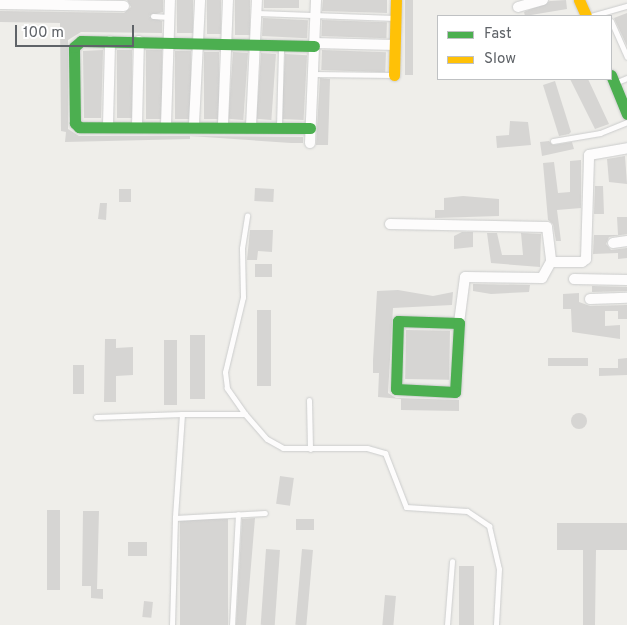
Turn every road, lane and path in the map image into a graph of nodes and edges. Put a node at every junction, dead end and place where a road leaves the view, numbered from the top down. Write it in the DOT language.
graph roads {
  1 [pos="170,0"];
  2 [pos="200,0"];
  3 [pos="228,0"];
  4 [pos="257,0"];
  5 [pos="316,0"];
  6 [pos="396,0"];
  7 [pos="543,0"];
  8 [pos="579,0"];
  9 [pos="29,2"];
  10 [pos="67,2"];
  11 [pos="105,2"];
  12 [pos="0,4"];
  13 [pos="124,6"];
  14 [pos="627,6"];
  15 [pos="518,7"];
  16 [pos="606,10"];
  17 [pos="256,13"];
  18 [pos="315,15"];
  19 [pos="586,15"];
  20 [pos="594,15"];
  21 [pos="608,15"];
  22 [pos="153,16"];
  23 [pos="169,17"];
  24 [pos="396,18"];
  25 [pos="612,23"];
  26 [pos="139,40"];
  27 [pos="110,41"];
  28 [pos="168,42"];
  29 [pos="198,43"];
  30 [pos="227,45"];
  31 [pos="314,45"];
  32 [pos="395,45"];
  33 [pos="255,46"];
  34 [pos="281,46"];
  35 [pos="627,56"];
  36 [pos="313,74"];
  37 [pos="394,75"];
  38 [pos="627,78"];
  39 [pos="613,79"];
  40 [pos="627,114"];
  41 [pos="627,122"];
  42 [pos="194,124"];
  43 [pos="222,124"];
  44 [pos="108,125"];
  45 [pos="166,125"];
  46 [pos="137,126"];
  47 [pos="251,126"];
  48 [pos="279,127"];
  49 [pos="310,128"];
  50 [pos="553,141"];
  51 [pos="310,143"];
  52 [pos="627,148"];
  53 [pos="247,215"];
  54 [pos="390,224"];
  55 [pos="627,241"];
  56 [pos="613,243"];
  57 [pos="551,262"];
  58 [pos="574,279"];
  59 [pos="627,280"];
  60 [pos="627,298"];
  61 [pos="590,299"];
  62 [pos="459,323"];
  63 [pos="309,400"];
  64 [pos="182,414"];
  65 [pos="245,414"];
  66 [pos="96,417"];
  67 [pos="310,449"];
  68 [pos="265,513"];
  69 [pos="238,514"];
  70 [pos="175,518"];
  71 [pos="452,561"];
  72 [pos="172,625"];
  73 [pos="232,625"];
  74 [pos="447,625"];
  75 [pos="496,625"];
  1 -- 23 [label="street"];
  2 -- 29 [label="street"];
  3 -- 30 [label="street"];
  4 -- 17 [label="street"];
  5 -- 18 [label="street"];
  6 -- 24 [label="main road"];
  7 -- 15 [label="street"];
  8 -- 19 [label="main road"];
  9 -- 10 [label="street"];
  9 -- 12 [label="street"];
  10 -- 11 [label="street"];
  11 -- 13 [label="street"];
  14 -- 16 [label="lane"];
  16 -- 20 [label="lane"];
  16 -- 21 [label="lane"];
  17 -- 18 [label="lane"];
  17 -- 33 [label="street"];
  18 -- 24 [label="lane"];
  18 -- 31 [label="street"];
  22 -- 23 [label="lane"];
  23 -- 28 [label="street"];
  24 -- 32 [label="main road"];
  25 -- 35 [label="lane"];
  26 -- 27 [label="main road"];
  26 -- 28 [label="main road"];
  26 -- 46 [label="street"];
  27 -- 44 [label="street"];
  27 -- 44 [label="main road"];
  28 -- 29 [label="main road"];
  28 -- 45 [label="street"];
  29 -- 30 [label="main road"];
  29 -- 42 [label="street"];
  30 -- 33 [label="main road"];
  30 -- 43 [label="street"];
  31 -- 32 [label="street"];
  31 -- 34 [label="main road"];
  31 -- 36 [label="street"];
  32 -- 37 [label="main road"];
  33 -- 34 [label="main road"];
  33 -- 47 [label="street"];
  34 -- 48 [label="lane"];
  36 -- 37 [label="lane"];
  36 -- 49 [label="street"];
  38 -- 39 [label="lane"];
  39 -- 40 [label="main road"];
  41 -- 50 [label="lane"];
  42 -- 43 [label="main road"];
  42 -- 45 [label="main road"];
  43 -- 47 [label="main road"];
  44 -- 46 [label="main road"];
  45 -- 46 [label="main road"];
  47 -- 48 [label="main road"];
  48 -- 49 [label="main road"];
  49 -- 51 [label="street"];
  52 -- 57 [label="street"];
  53 -- 65 [label="lane"];
  54 -- 57 [label="street"];
  55 -- 56 [label="street"];
  57 -- 62 [label="street"];
  58 -- 59 [label="street"];
  60 -- 61 [label="street"];
  62 -- 62 [label="main road"];
  63 -- 67 [label="lane"];
  64 -- 65 [label="lane"];
  64 -- 66 [label="lane"];
  64 -- 70 [label="lane"];
  65 -- 67 [label="lane"];
  67 -- 75 [label="lane"];
  68 -- 69 [label="lane"];
  69 -- 70 [label="lane"];
  69 -- 73 [label="lane"];
  70 -- 72 [label="lane"];
  71 -- 74 [label="lane"];
}
